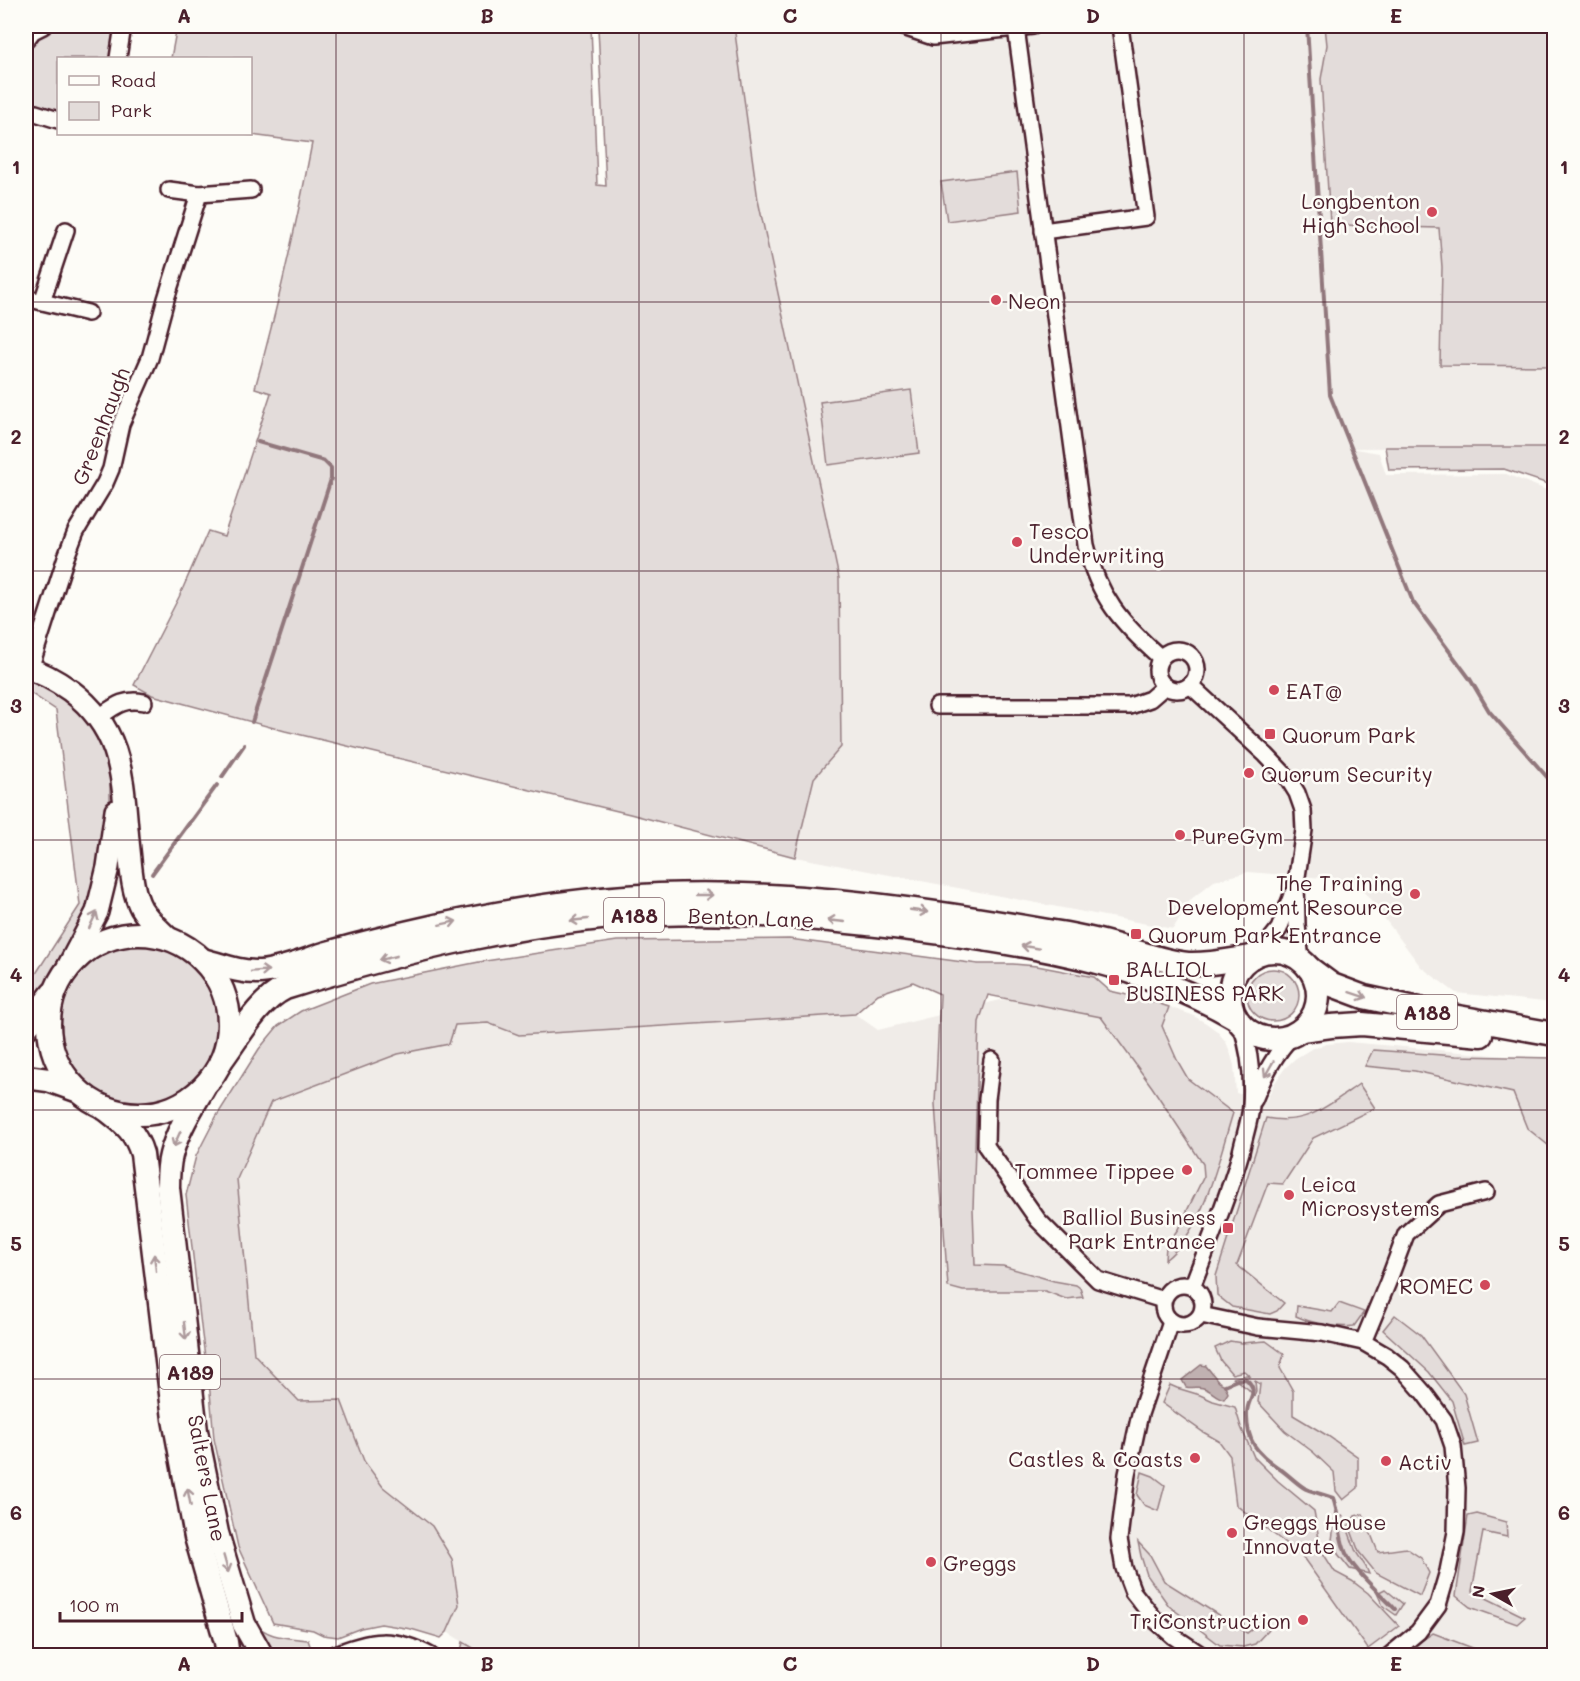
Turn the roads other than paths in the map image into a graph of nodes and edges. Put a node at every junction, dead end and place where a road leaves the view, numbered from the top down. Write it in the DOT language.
graph roads {
  1 [pos="43,26"];
  2 [pos="123,26"];
  3 [pos="900,26"];
  4 [pos="1033,26"];
  5 [pos="1120,26"];
  6 [pos="1016,28"];
  7 [pos="26,40"];
  8 [pos="118,57"];
  9 [pos="26,110"];
  10 [pos="57,120"];
  11 [pos="169,190"];
  12 [pos="251,190"];
  13 [pos="199,194"];
  14 [pos="67,230"];
  15 [pos="1043,231"];
  16 [pos="26,298"];
  17 [pos="42,302"];
  18 [pos="88,313"];
  19 [pos="1161,658"];
  20 [pos="28,669"];
  21 [pos="1190,685"];
  22 [pos="1165,686"];
  23 [pos="144,702"];
  24 [pos="937,706"];
  25 [pos="98,718"];
  26 [pos="120,770"];
  27 [pos="1296,883"];
  28 [pos="169,939"];
  29 [pos="1256,955"];
  30 [pos="203,960"];
  31 [pos="1304,964"];
  32 [pos="67,969"];
  33 [pos="55,989"];
  34 [pos="1239,1021"];
  35 [pos="26,1028"];
  36 [pos="1298,1032"];
  37 [pos="1554,1035"];
  38 [pos="992,1060"];
  39 [pos="221,1061"];
  40 [pos="26,1077"];
  41 [pos="204,1087"];
  42 [pos="76,1090"];
  43 [pos="104,1107"];
  44 [pos="1251,1108"];
  45 [pos="1486,1192"];
  46 [pos="1192,1287"];
  47 [pos="1163,1300"];
  48 [pos="1201,1315"];
  49 [pos="1171,1322"];
  50 [pos="1363,1342"];
  51 [pos="228,1656"];
  52 [pos="262,1656"];
  53 [pos="331,1656"];
  54 [pos="431,1656"];
  55 [pos="1203,1656"];
  56 [pos="1389,1656"];
  1 -- 7 [label="street"];
  2 -- 8 [label="street"];
  3 -- 6 [label="street"];
  4 -- 6 [label="street"];
  5 -- 15 [label="street"];
  6 -- 15 [label="street"];
  9 -- 10 [label="street"];
  11 -- 13 [label="street"];
  12 -- 13 [label="street"];
  13 -- 20 [label="street, Greenhaugh"];
  14 -- 17 [label="street"];
  15 -- 19 [label="street"];
  16 -- 17 [label="street"];
  17 -- 18 [label="street"];
  19 -- 21 [label="street"];
  19 -- 22 [label="street"];
  20 -- 25 [label="main road"];
  21 -- 22 [label="street"];
  21 -- 27 [label="street"];
  22 -- 24 [label="street"];
  23 -- 25 [label="street"];
  25 -- 26 [label="main road"];
  26 -- 28 [label="main road"];
  32 -- 26 [label="main road, one-way"];
  27 -- 29 [label="street"];
  27 -- 31 [label="street"];
  28 -- 30 [label="main road, A189"];
  28 -- 32 [label="main road, A189"];
  30 -- 29 [label="main road, Benton Lane / A188, one-way"];
  29 -- 31 [label="main road, A188"];
  29 -- 34 [label="main road"];
  30 -- 39 [label="main road, A189"];
  31 -- 36 [label="main road"];
  31 -- 37 [label="main road, A188, one-way"];
  32 -- 33 [label="main road, A189"];
  33 -- 35 [label="main road, A189"];
  33 -- 42 [label="main road, A189"];
  34 -- 36 [label="main road, A188"];
  34 -- 39 [label="main road, Benton Lane / A188, one-way"];
  34 -- 44 [label="street"];
  36 -- 37 [label="main road, A188"];
  36 -- 44 [label="street, one-way"];
  38 -- 47 [label="street"];
  39 -- 41 [label="main road, A189"];
  40 -- 42 [label="main road, A189"];
  41 -- 43 [label="main road, A189"];
  41 -- 52 [label="main road, Salters Lane / A189, one-way"];
  42 -- 43 [label="main road, A189"];
  51 -- 43 [label="main road, Salters Lane / A189, one-way"];
  44 -- 46 [label="street"];
  45 -- 50 [label="street"];
  46 -- 47 [label="street"];
  46 -- 48 [label="street"];
  47 -- 49 [label="street"];
  48 -- 49 [label="street"];
  48 -- 50 [label="street"];
  49 -- 55 [label="street"];
  50 -- 56 [label="street"];
  53 -- 54 [label="street"];
}
